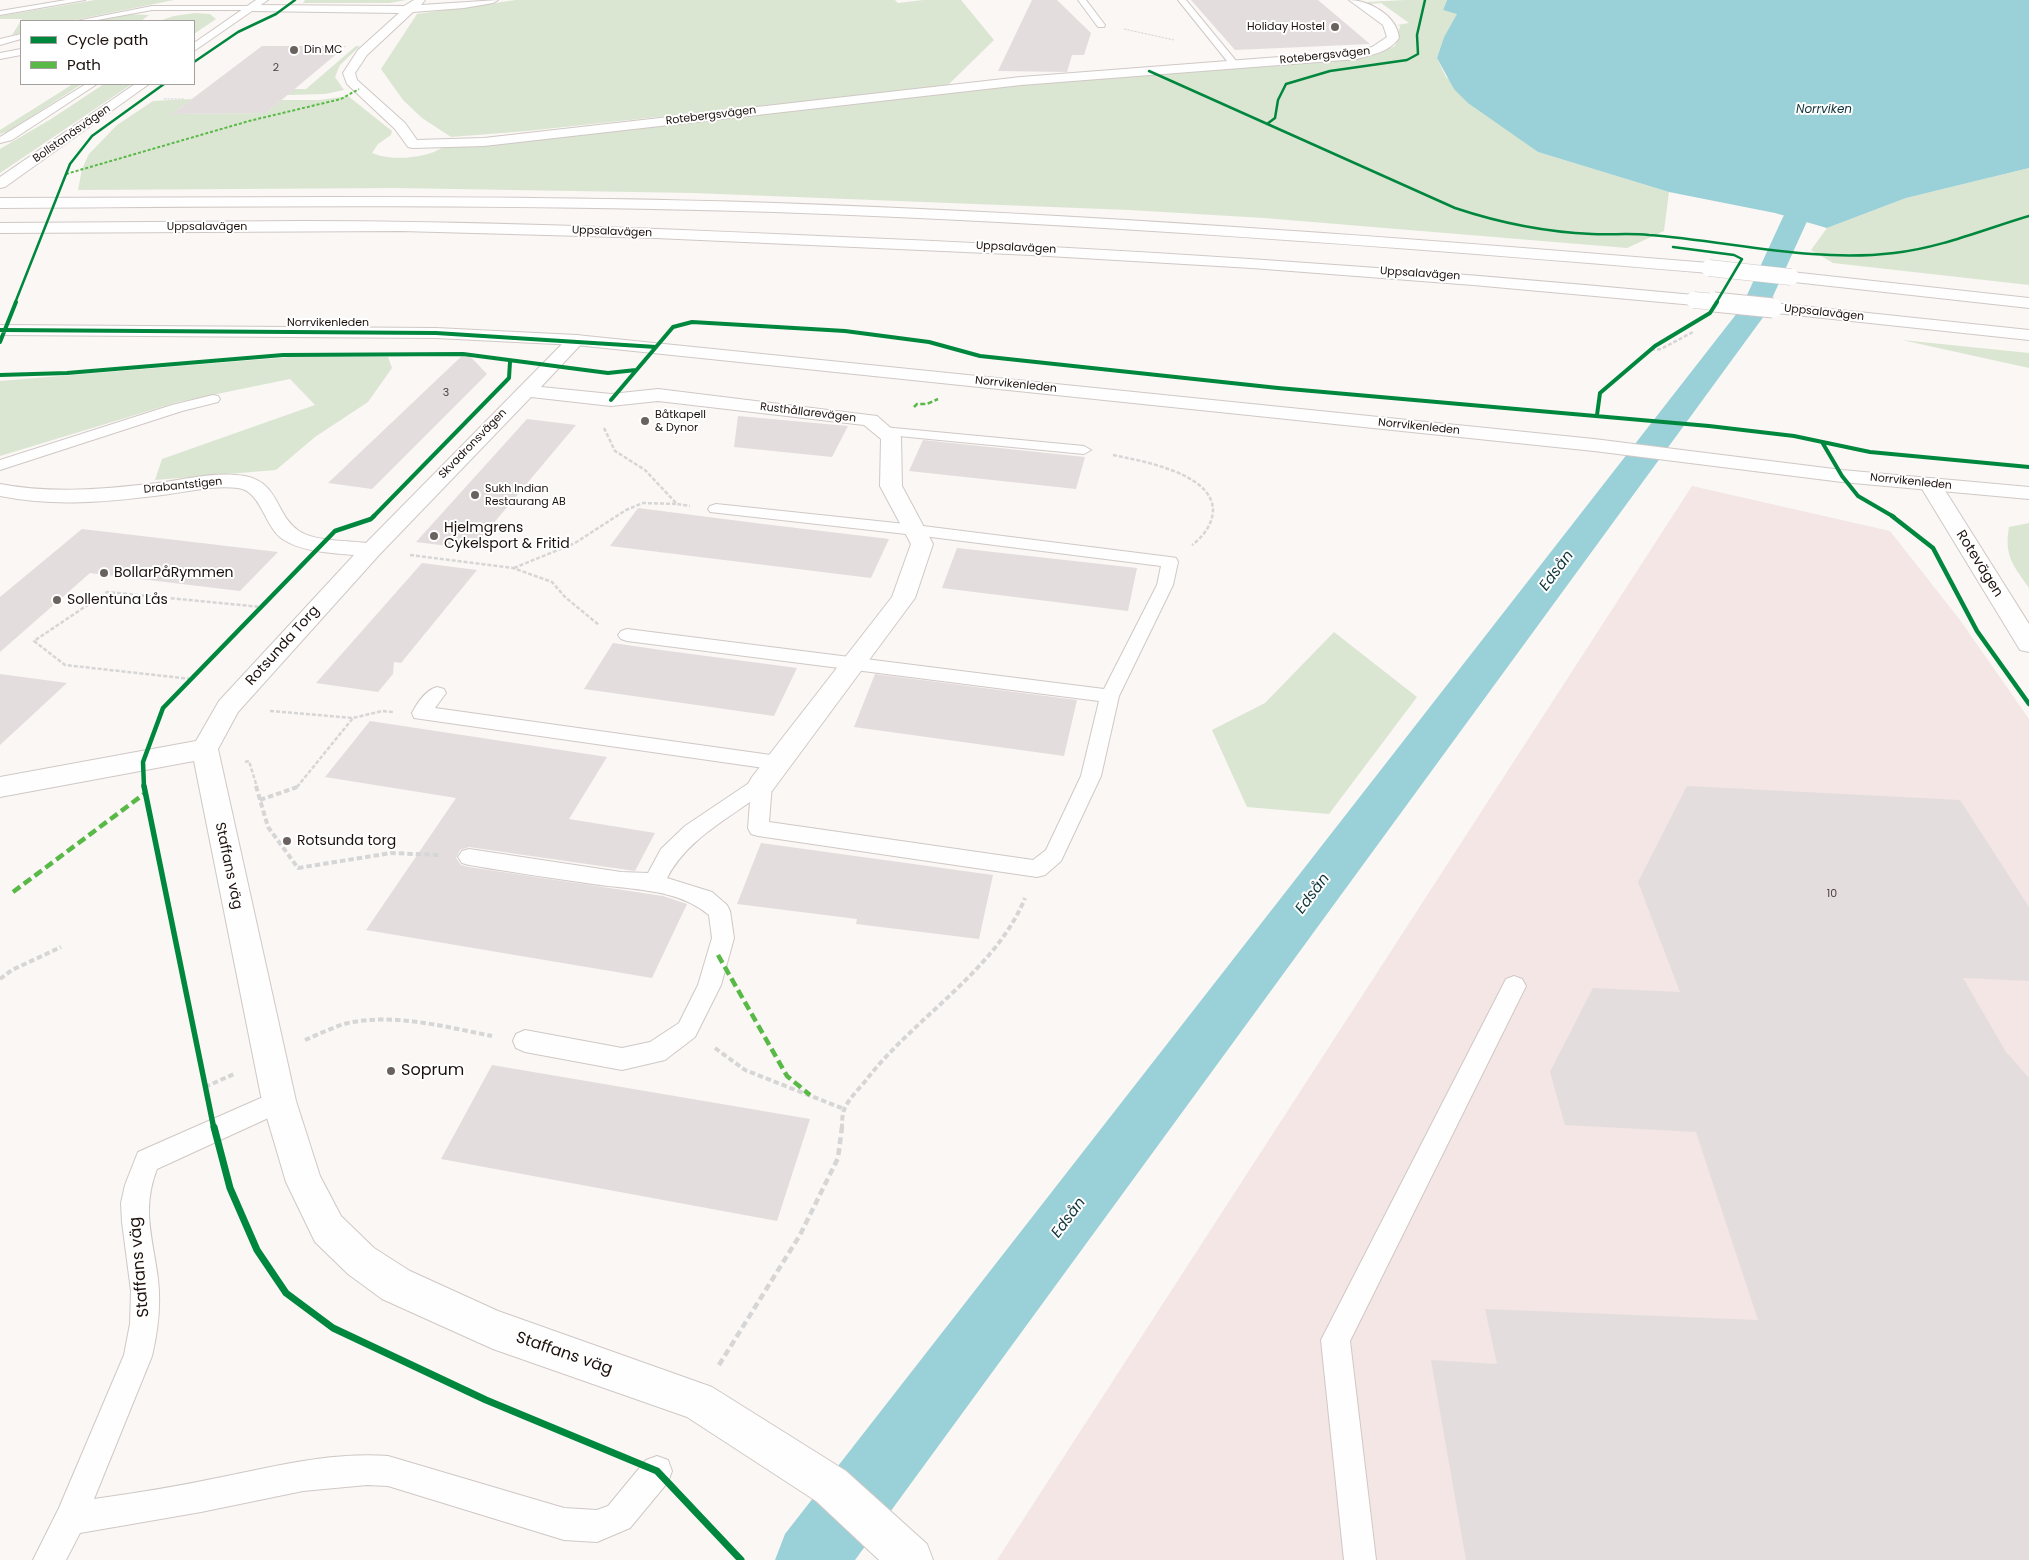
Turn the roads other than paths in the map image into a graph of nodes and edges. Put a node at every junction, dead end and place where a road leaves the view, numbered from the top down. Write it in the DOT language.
graph roads {
  1 [pos="81,0"];
  2 [pos="185,0"];
  3 [pos="263,0"];
  4 [pos="493,0"];
  5 [pos="1082,0"];
  6 [pos="1182,0"];
  7 [pos="1354,0"];
  8 [pos="415,4"];
  9 [pos="172,8"];
  10 [pos="251,8"];
  11 [pos="0,13"];
  12 [pos="157,17"];
  13 [pos="85,20"];
  14 [pos="1100,24"];
  15 [pos="20,37"];
  16 [pos="0,42"];
  17 [pos="195,47"];
  18 [pos="20,52"];
  19 [pos="0,56"];
  20 [pos="1234,64"];
  21 [pos="90,85"];
  22 [pos="142,85"];
  23 [pos="0,140"];
  24 [pos="0,184"];
  25 [pos="0,203"];
  26 [pos="0,228"];
  27 [pos="2029,303"];
  28 [pos="0,330"];
  29 [pos="2029,335"];
  30 [pos="576,340"];
  31 [pos="525,392"];
  32 [pos="213,399"];
  33 [pos="883,431"];
  34 [pos="1084,450"];
  35 [pos="0,465"];
  36 [pos="1930,484"];
  37 [pos="0,490"];
  38 [pos="2029,493"];
  39 [pos="716,509"];
  40 [pos="914,530"];
  41 [pos="371,550"];
  42 [pos="627,636"];
  43 [pos="2029,644"];
  44 [pos="854,663"];
  45 [pos="436,693"];
  46 [pos="1110,696"];
  47 [pos="207,761"];
  48 [pos="778,763"];
  49 [pos="762,784"];
  50 [pos="0,787"];
  51 [pos="469,857"];
  52 [pos="654,882"];
  53 [pos="1514,986"];
  54 [pos="525,1041"];
  55 [pos="279,1101"];
  56 [pos="657,1471"];
  57 [pos="70,1519"];
  58 [pos="905,1555"];
  59 [pos="49,1560"];
  60 [pos="1360,1560"];
  1 -- 11 [label="lane"];
  2 -- 9 [label="lane"];
  3 -- 10 [label="main road"];
  4 -- 8 [label="main road"];
  5 -- 14 [label="lane"];
  6 -- 20 [label="lane"];
  7 -- 20 [label="main road, Rotebergsvägen"];
  8 -- 10 [label="main road"];
  8 -- 20 [label="main road, Rotebergsvägen"];
  9 -- 10 [label="lane"];
  9 -- 12 [label="lane"];
  9 -- 13 [label="lane"];
  10 -- 17 [label="main road"];
  15 -- 16 [label="lane"];
  18 -- 19 [label="lane"];
  21 -- 23 [label="lane"];
  22 -- 24 [label="main road, Bollstanäsvägen"];
  25 -- 27 [label="main road, Uppsalavägen, bridge"];
  26 -- 29 [label="main road, Uppsalavägen, bridge"];
  28 -- 30 [label="main road, Norrvikenleden"];
  30 -- 31 [label="main road, Skvadronsvägen"];
  30 -- 36 [label="main road, Norrvikenleden"];
  31 -- 33 [label="main road, Rusthållarevägen"];
  31 -- 41 [label="main road, Skvadronsvägen"];
  32 -- 35 [label="lane"];
  33 -- 34 [label="lane"];
  33 -- 40 [label="main road"];
  36 -- 38 [label="main road, Norrvikenleden"];
  36 -- 43 [label="main road, Rotevägen"];
  37 -- 41 [label="main road, Drabantstigen"];
  39 -- 40 [label="lane"];
  40 -- 44 [label="main road"];
  40 -- 46 [label="lane"];
  41 -- 47 [label="main road, Rotsunda Torg"];
  42 -- 44 [label="lane"];
  44 -- 46 [label="lane"];
  44 -- 48 [label="main road"];
  45 -- 48 [label="lane"];
  46 -- 49 [label="lane"];
  47 -- 50 [label="main road"];
  47 -- 55 [label="main road, Staffans väg"];
  48 -- 49 [label="main road"];
  49 -- 52 [label="lane"];
  51 -- 52 [label="lane"];
  52 -- 54 [label="lane"];
  53 -- 60 [label="lane"];
  55 -- 57 [label="lane, Staffans väg"];
  55 -- 58 [label="main road, Staffans väg"];
  56 -- 57 [label="lane"];
  57 -- 59 [label="lane, Staffans väg"];
}
